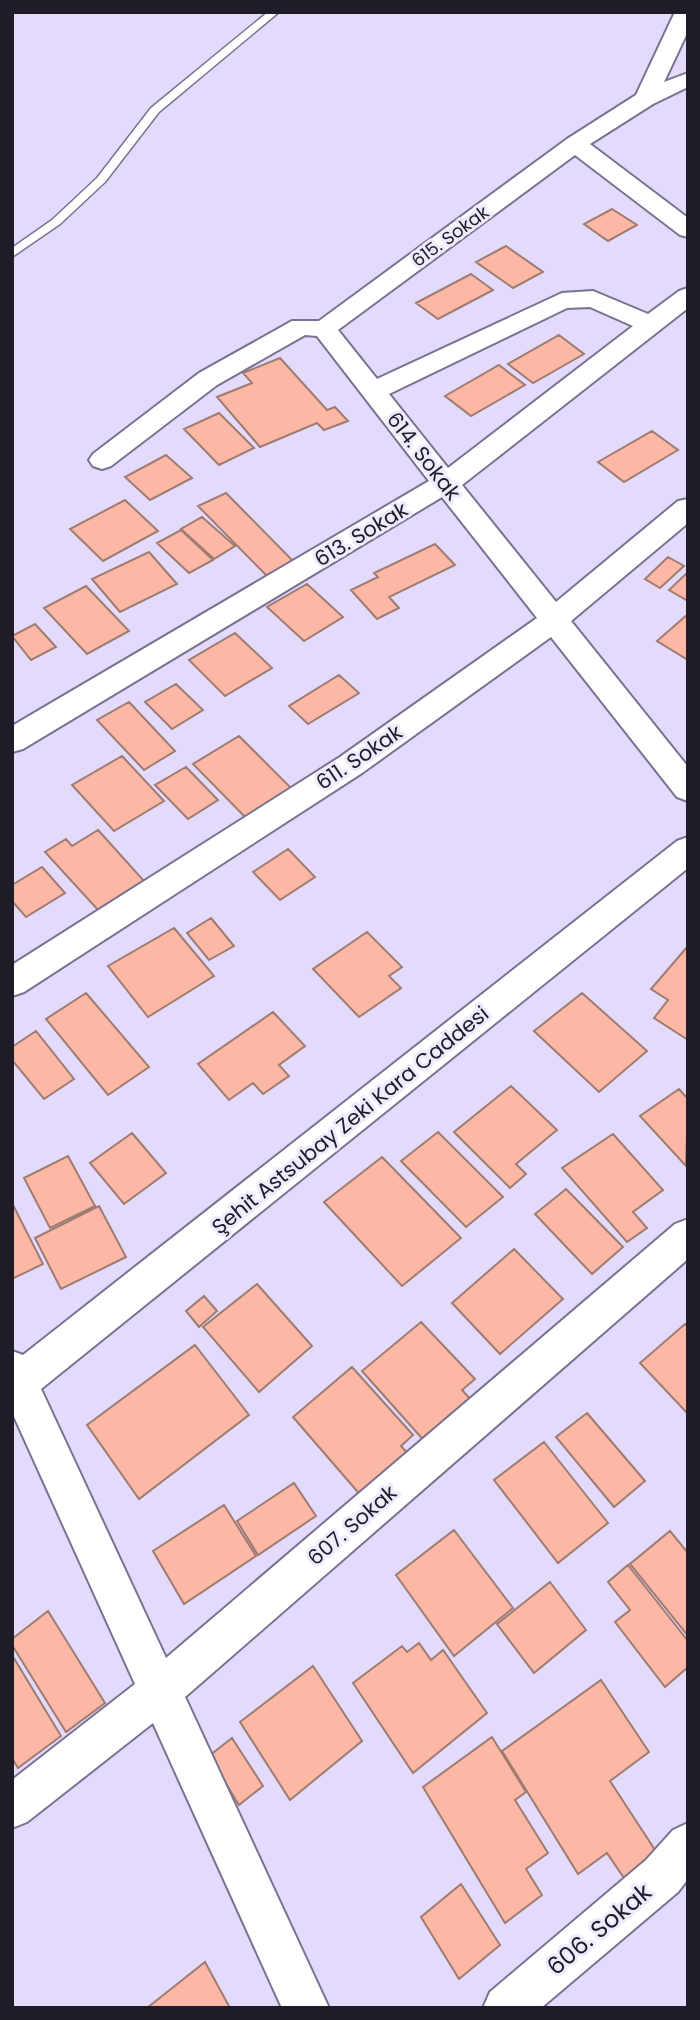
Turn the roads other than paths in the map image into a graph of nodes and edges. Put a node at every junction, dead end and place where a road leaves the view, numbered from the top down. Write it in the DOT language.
graph roads {
  1 [pos="274,12"];
  2 [pos="686,12"];
  3 [pos="688,79"];
  4 [pos="645,99"];
  5 [pos="575,144"];
  6 [pos="688,230"];
  7 [pos="12,254"];
  8 [pos="688,296"];
  9 [pos="649,324"];
  10 [pos="324,329"];
  11 [pos="373,391"];
  12 [pos="102,460"];
  13 [pos="446,484"];
  14 [pos="688,509"];
  15 [pos="554,620"];
  16 [pos="12,741"];
  17 [pos="688,789"];
  18 [pos="688,850"];
  19 [pos="12,982"];
  20 [pos="688,1236"];
  21 [pos="15,1380"];
  22 [pos="160,1690"];
  23 [pos="12,1807"];
  24 [pos="688,1845"];
  25 [pos="306,2008"];
  26 [pos="506,2008"];
  1 -- 7 [label="lane"];
  2 -- 4 [label="street"];
  3 -- 4 [label="street, 615. Sokak"];
  4 -- 5 [label="street, 615. Sokak"];
  5 -- 6 [label="street"];
  5 -- 10 [label="street, 615. Sokak"];
  8 -- 9 [label="street, 613. Sokak"];
  9 -- 11 [label="street"];
  9 -- 13 [label="street, 613. Sokak"];
  10 -- 11 [label="street, 614. Sokak"];
  10 -- 12 [label="street"];
  11 -- 13 [label="street, 614. Sokak"];
  13 -- 15 [label="street, 614. Sokak"];
  13 -- 16 [label="street, 613. Sokak"];
  14 -- 15 [label="street, 611. Sokak"];
  15 -- 17 [label="street, 614. Sokak"];
  15 -- 19 [label="street, 611. Sokak"];
  18 -- 21 [label="street, Şehit Astsubay Zeki Kara Caddesi"];
  20 -- 22 [label="street, 607. Sokak"];
  21 -- 22 [label="street"];
  22 -- 23 [label="street, 607. Sokak"];
  22 -- 25 [label="street"];
  24 -- 26 [label="street, 606. Sokak"];
}
